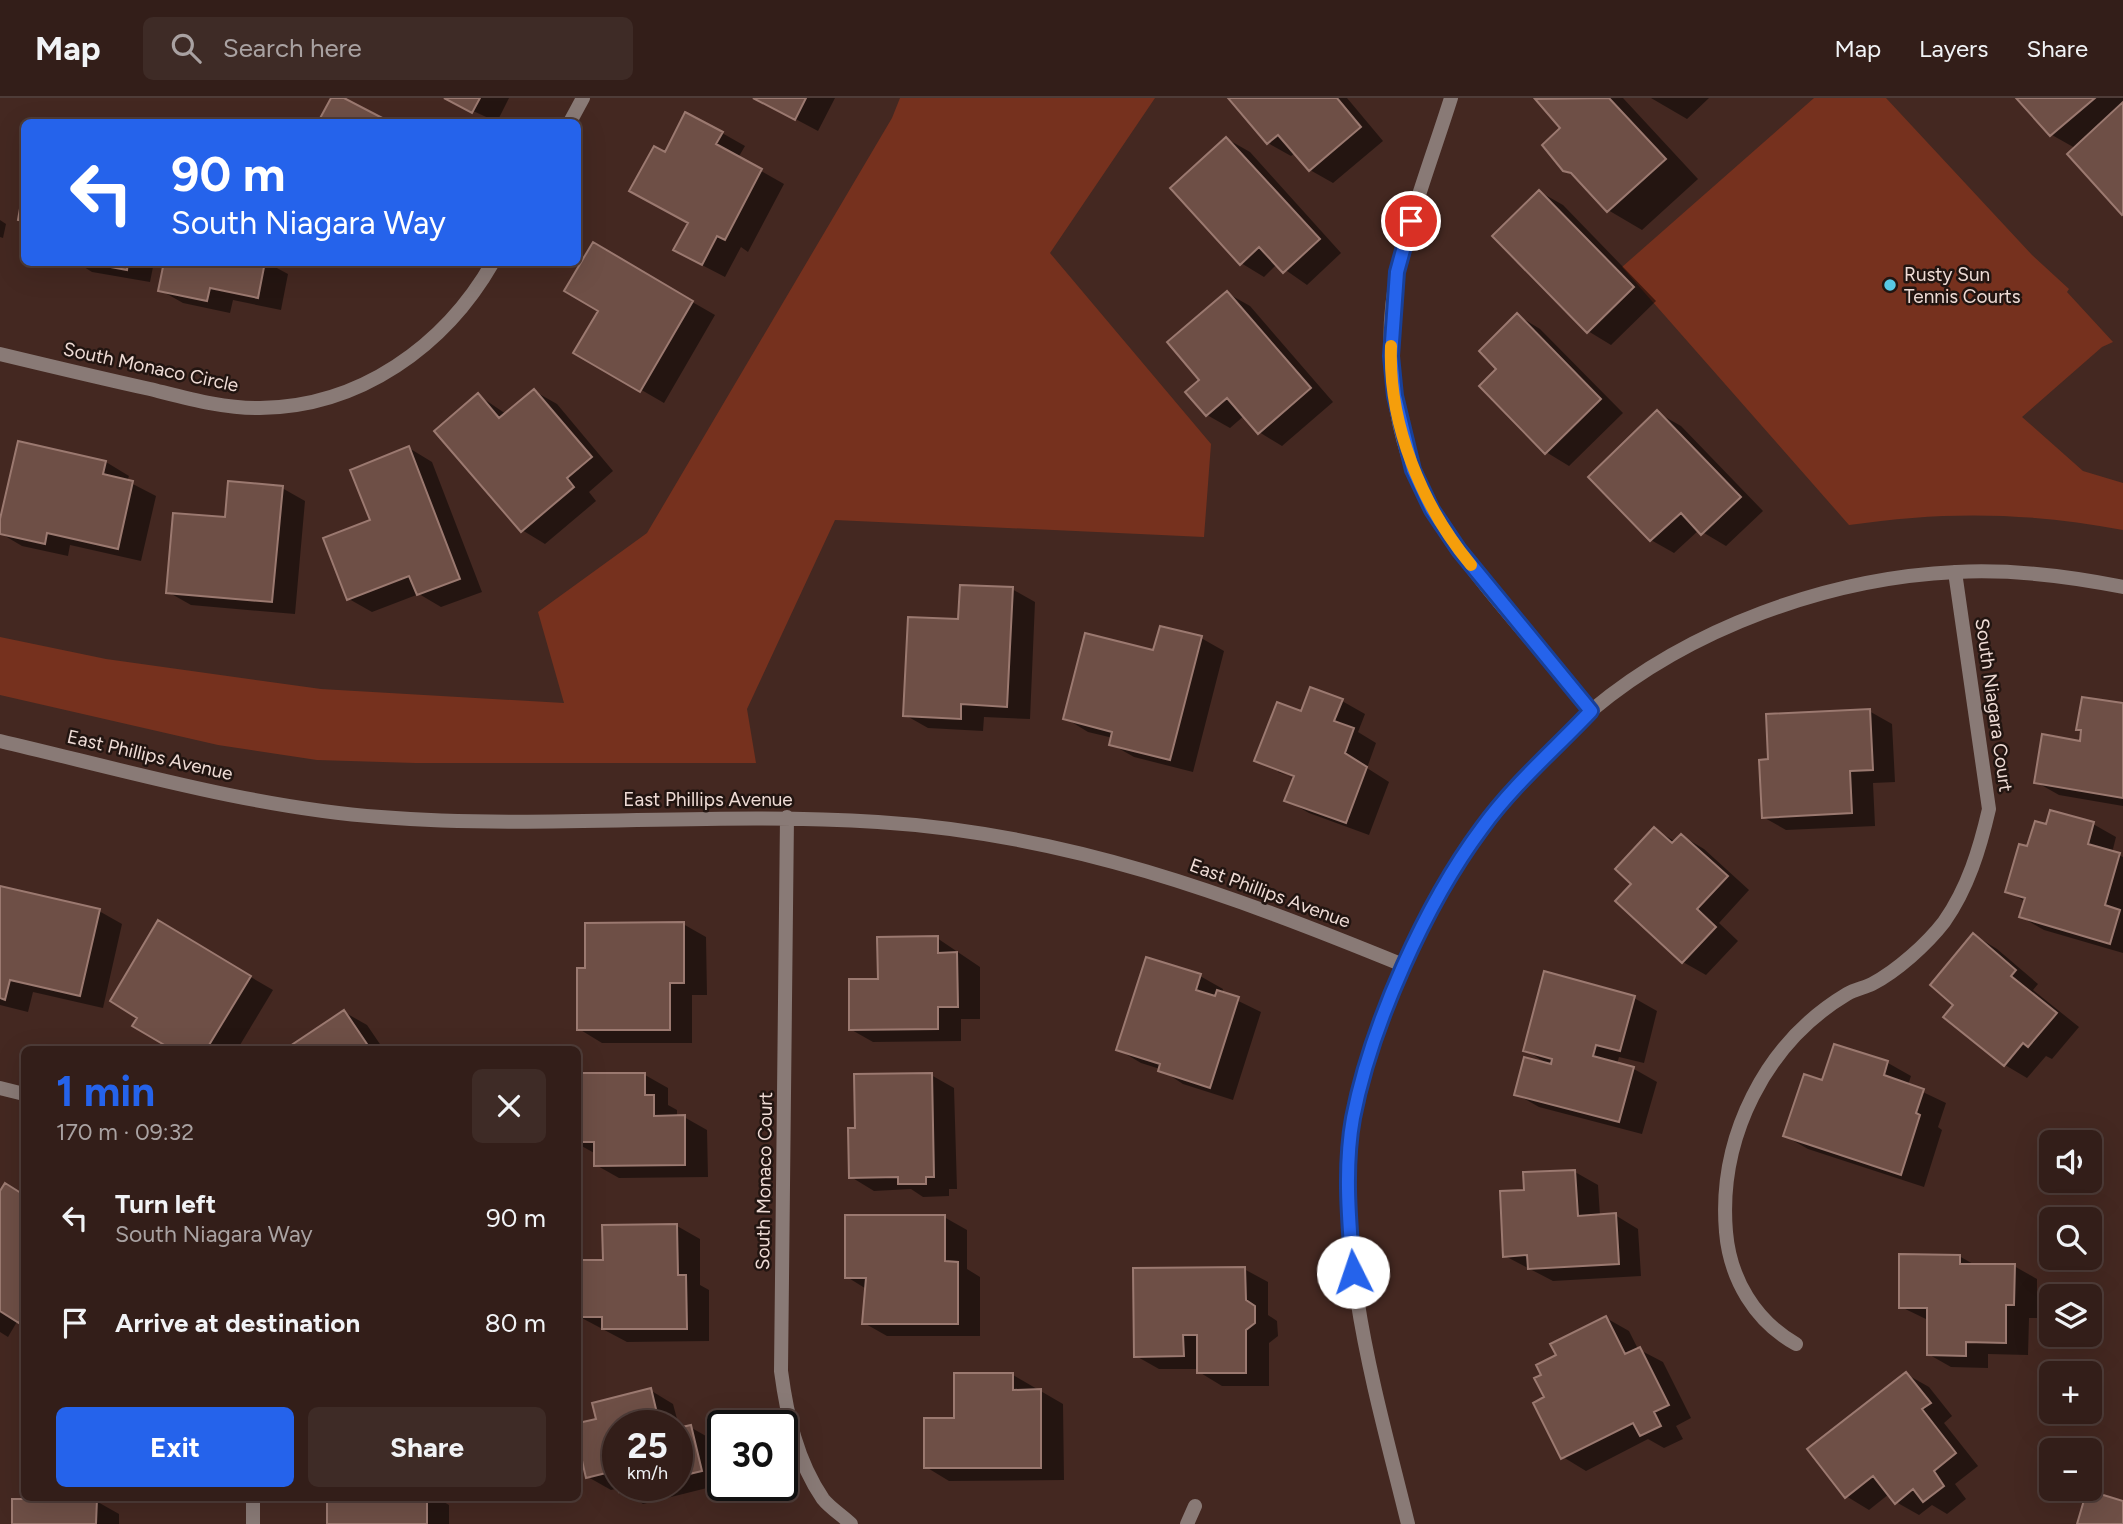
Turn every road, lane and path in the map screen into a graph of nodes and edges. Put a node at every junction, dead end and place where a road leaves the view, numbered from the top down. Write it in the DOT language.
graph roads {
  1 [pos="583,98"];
  2 [pos="1451,98"];
  3 [pos="572,119"];
  4 [pos="490,266"];
  5 [pos="0,354"];
  6 [pos="1955,572"];
  7 [pos="2123,586"];
  8 [pos="1591,711"];
  9 [pos="0,741"];
  10 [pos="787,817"];
  11 [pos="1403,965"];
  12 [pos="0,1088"];
  13 [pos="21,1093"];
  14 [pos="1796,1343"];
  15 [pos="253,1501"];
  16 [pos="1195,1506"];
  17 [pos="253,1524"];
  18 [pos="852,1524"];
  19 [pos="1187,1524"];
  20 [pos="1408,1524"];
  1 -- 3 [label="street"];
  2 -- 8 [label="street"];
  4 -- 5 [label="street, South Monaco Circle"];
  6 -- 7 [label="street"];
  6 -- 8 [label="street"];
  6 -- 14 [label="street, South Niagara Court"];
  8 -- 11 [label="street"];
  9 -- 10 [label="street, East Phillips Avenue"];
  10 -- 11 [label="street, East Phillips Avenue"];
  10 -- 18 [label="street, South Monaco Court"];
  11 -- 20 [label="street"];
  12 -- 13 [label="street"];
  15 -- 17 [label="street"];
  16 -- 19 [label="street"];
}
